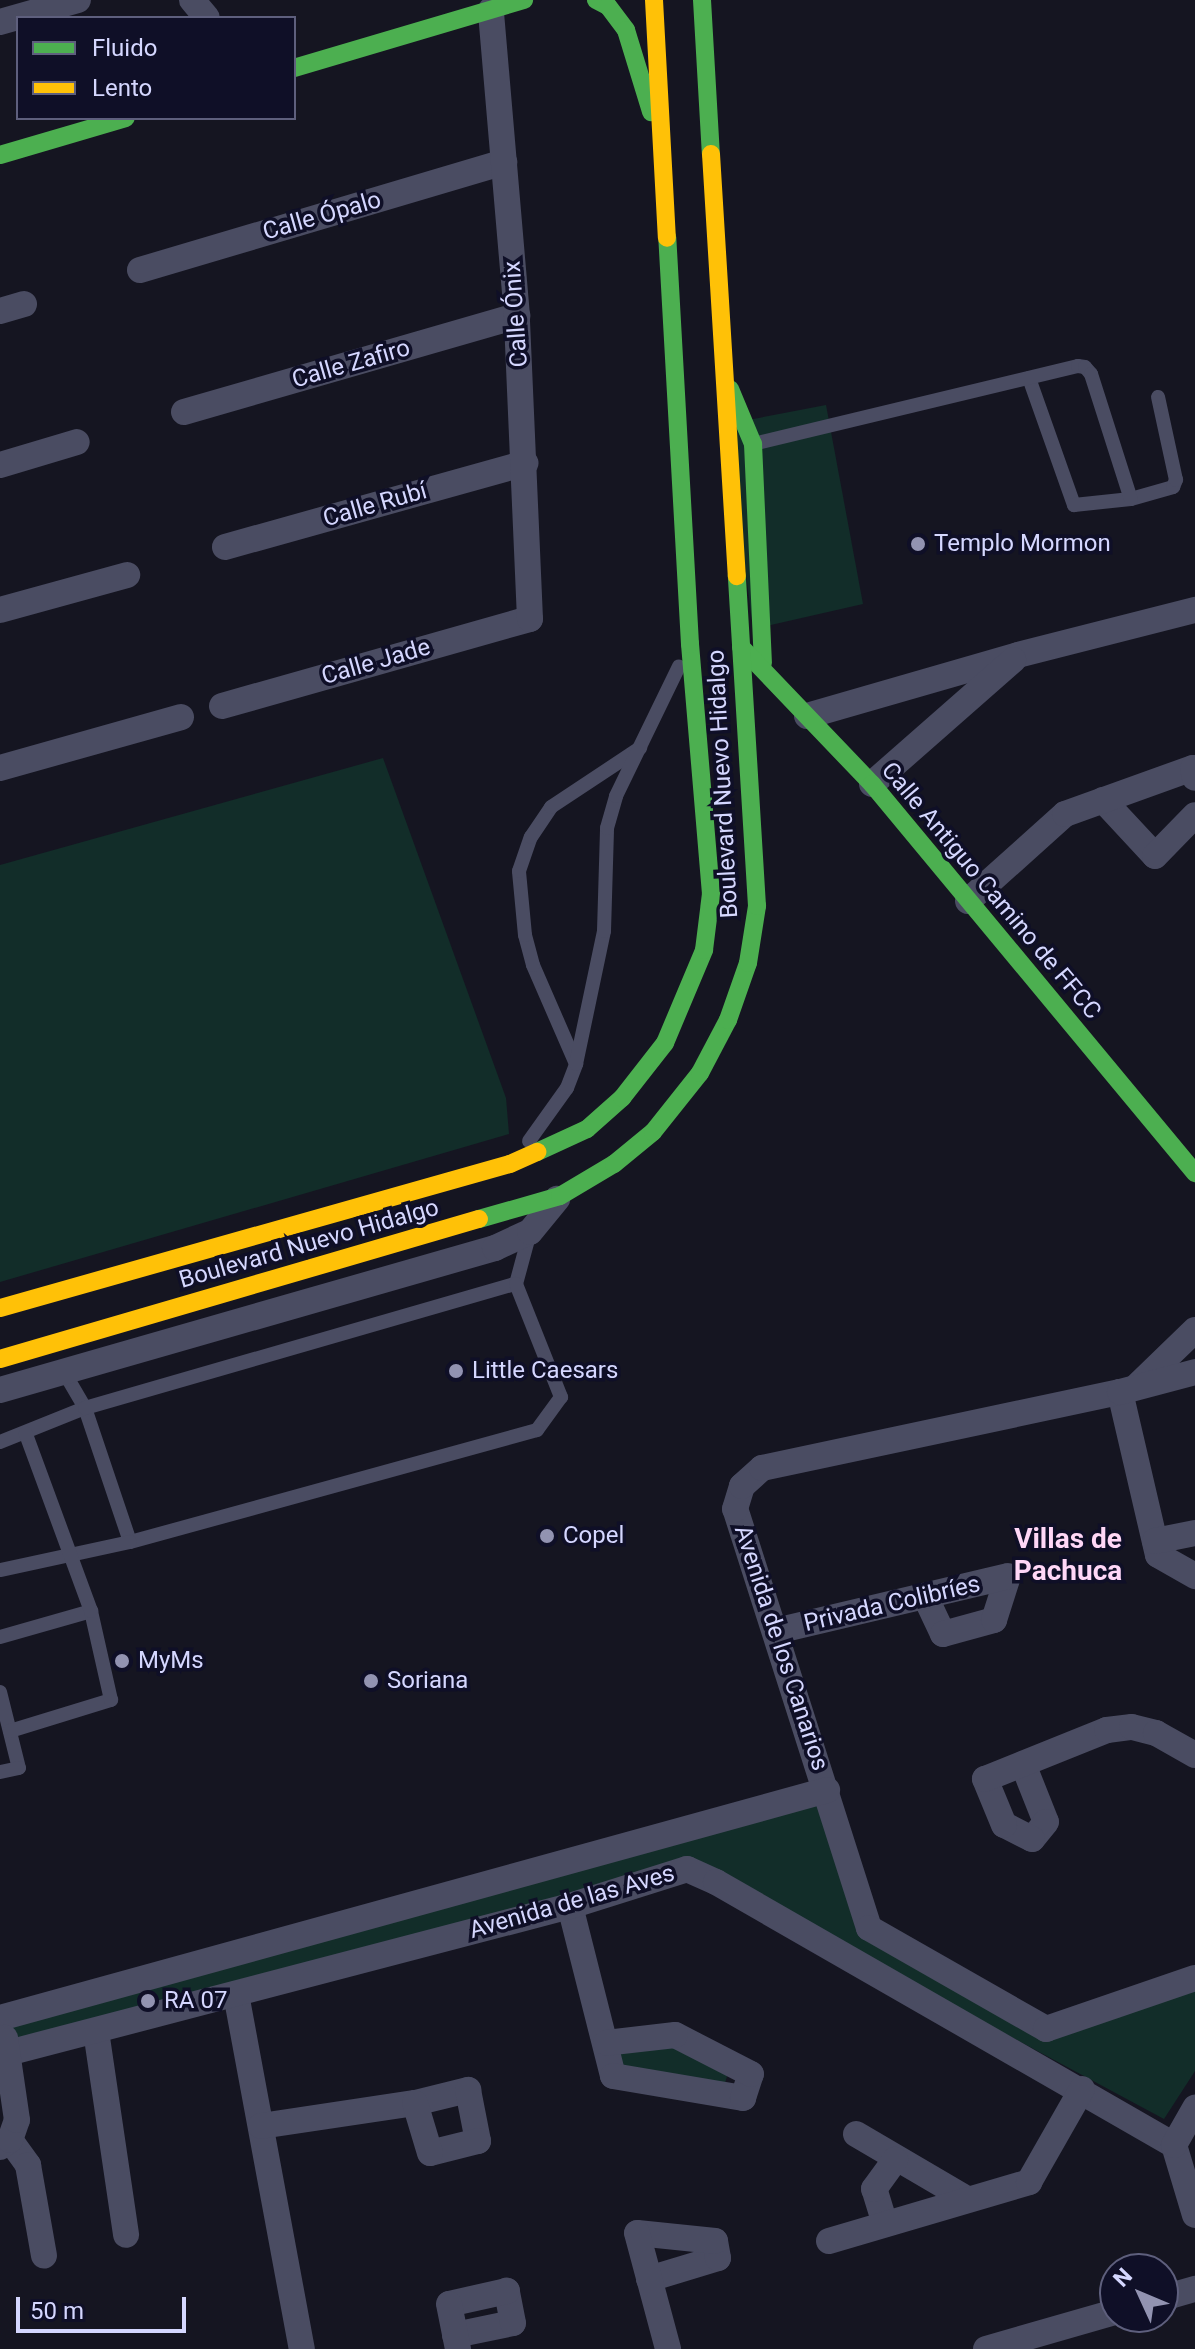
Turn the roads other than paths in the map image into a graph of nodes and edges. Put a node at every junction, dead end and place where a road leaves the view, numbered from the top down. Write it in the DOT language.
graph roads {
  1 [pos="78,0"];
  2 [pos="192,0"];
  3 [pos="524,0"];
  4 [pos="596,0"];
  5 [pos="654,0"];
  6 [pos="702,0"];
  7 [pos="491,10"];
  8 [pos="21,16"];
  9 [pos="205,16"];
  10 [pos="296,67"];
  11 [pos="119,120"];
  12 [pos="0,155"];
  13 [pos="664,157"];
  14 [pos="504,162"];
  15 [pos="140,270"];
  16 [pos="517,316"];
  17 [pos="723,371"];
  18 [pos="1029,378"];
  19 [pos="1158,397"];
  20 [pos="184,412"];
  21 [pos="679,425"];
  22 [pos="77,442"];
  23 [pos="753,444"];
  24 [pos="525,463"];
  25 [pos="0,465"];
  26 [pos="1131,499"];
  27 [pos="225,547"];
  28 [pos="703,567"];
  29 [pos="127,575"];
  30 [pos="718,609"];
  31 [pos="0,610"];
  32 [pos="1195,610"];
  33 [pos="760,617"];
  34 [pos="530,619"];
  35 [pos="690,644"];
  36 [pos="741,647"];
  37 [pos="1018,655"];
  38 [pos="764,670"];
  39 [pos="929,681"];
  40 [pos="222,706"];
  41 [pos="953,711"];
  42 [pos="796,716"];
  43 [pos="181,717"];
  44 [pos="641,748"];
  45 [pos="0,768"];
  46 [pos="1195,778"];
  47 [pos="872,784"];
  48 [pos="1103,800"];
  49 [pos="1195,815"];
  50 [pos="753,832"];
  51 [pos="968,901"];
  52 [pos="576,1064"];
  53 [pos="510,1164"];
  54 [pos="1195,1173"];
  55 [pos="560,1196"];
  56 [pos="530,1232"];
  57 [pos="516,1284"];
  58 [pos="57,1292"];
  59 [pos="28,1300"];
  60 [pos="0,1308"];
  61 [pos="1195,1330"];
  62 [pos="70,1339"];
  63 [pos="42,1347"];
  64 [pos="0,1359"];
  65 [pos="64,1372"];
  66 [pos="1195,1372"];
  67 [pos="1129,1388"];
  68 [pos="0,1390"];
  69 [pos="85,1408"];
  70 [pos="26,1434"];
  71 [pos="0,1442"];
  72 [pos="1195,1533"];
  73 [pos="1155,1541"];
  74 [pos="130,1542"];
  75 [pos="70,1556"];
  76 [pos="0,1570"];
  77 [pos="1195,1576"];
  78 [pos="925,1596"];
  79 [pos="91,1611"];
  80 [pos="776,1631"];
  81 [pos="0,1637"];
  82 [pos="0,1692"];
  83 [pos="10,1731"];
  84 [pos="1195,1755"];
  85 [pos="1023,1764"];
  86 [pos="0,1772"];
  87 [pos="827,1790"];
  88 [pos="690,1830"];
  89 [pos="687,1869"];
  90 [pos="570,1906"];
  91 [pos="869,1928"];
  92 [pos="841,1953"];
  93 [pos="1195,1978"];
  94 [pos="236,1994"];
  95 [pos="1,2017"];
  96 [pos="1046,2029"];
  97 [pos="96,2031"];
  98 [pos="606,2043"];
  99 [pos="8,2053"];
  100 [pos="1030,2060"];
  101 [pos="1082,2089"];
  102 [pos="415,2103"];
  103 [pos="1195,2108"];
  104 [pos="261,2126"];
  105 [pos="856,2134"];
  106 [pos="5,2143"];
  107 [pos="1174,2145"];
  108 [pos="895,2160"];
  109 [pos="967,2199"];
  110 [pos="1195,2215"];
  111 [pos="885,2224"];
  112 [pos="126,2235"];
  113 [pos="829,2241"];
  114 [pos="44,2256"];
  115 [pos="649,2279"];
  116 [pos="1099,2317"];
  117 [pos="302,2349"];
  118 [pos="668,2349"];
  119 [pos="986,2349"];
  1 -- 8 [label="street"];
  2 -- 9 [label="street"];
  3 -- 7 [label="main road"];
  4 -- 13 [label="main road"];
  5 -- 13 [label="main road, Boulevard Nuevo Hidalgo"];
  6 -- 17 [label="main road, Boulevard Nuevo Hidalgo"];
  7 -- 10 [label="main road"];
  7 -- 14 [label="street, Calle Ónix"];
  11 -- 12 [label="main road"];
  13 -- 21 [label="main road, Boulevard Nuevo Hidalgo"];
  14 -- 15 [label="street, Calle Ópalo"];
  14 -- 16 [label="street, Calle Ónix"];
  16 -- 20 [label="street, Calle Zafiro"];
  16 -- 24 [label="street, Calle Ónix"];
  17 -- 23 [label="main road"];
  17 -- 36 [label="main road, Boulevard Nuevo Hidalgo"];
  18 -- 23 [label="lane"];
  18 -- 26 [label="lane"];
  18 -- 26 [label="lane"];
  19 -- 26 [label="lane"];
  21 -- 28 [label="main road"];
  21 -- 35 [label="main road, Boulevard Nuevo Hidalgo"];
  22 -- 25 [label="street"];
  23 -- 33 [label="main road"];
  24 -- 27 [label="street, Calle Rubí"];
  24 -- 34 [label="street, Calle Ónix"];
  29 -- 31 [label="street"];
  30 -- 36 [label="main road"];
  32 -- 37 [label="street"];
  33 -- 38 [label="main road"];
  33 -- 42 [label="main road"];
  34 -- 40 [label="street, Calle Jade"];
  35 -- 44 [label="lane"];
  35 -- 53 [label="main road, Boulevard Nuevo Hidalgo"];
  36 -- 38 [label="main road, Calle Antiguo Camino de FFCC"];
  36 -- 50 [label="main road, Boulevard Nuevo Hidalgo"];
  37 -- 39 [label="street"];
  37 -- 41 [label="street"];
  38 -- 42 [label="main road, Calle Antiguo Camino de FFCC"];
  38 -- 50 [label="main road"];
  39 -- 41 [label="street"];
  39 -- 42 [label="street"];
  41 -- 47 [label="street"];
  42 -- 47 [label="main road, Calle Antiguo Camino de FFCC"];
  43 -- 45 [label="street"];
  44 -- 52 [label="lane"];
  44 -- 52 [label="lane"];
  46 -- 48 [label="street"];
  47 -- 51 [label="main road, Calle Antiguo Camino de FFCC"];
  48 -- 49 [label="street"];
  48 -- 51 [label="street"];
  50 -- 55 [label="main road, Boulevard Nuevo Hidalgo"];
  51 -- 54 [label="main road, Calle Antiguo Camino de FFCC"];
  52 -- 53 [label="lane"];
  53 -- 58 [label="main road, Boulevard Nuevo Hidalgo"];
  55 -- 56 [label="street"];
  55 -- 62 [label="main road, Boulevard Nuevo Hidalgo"];
  56 -- 57 [label="lane"];
  56 -- 65 [label="street"];
  57 -- 69 [label="lane"];
  57 -- 74 [label="lane"];
  58 -- 59 [label="main road, Boulevard Nuevo Hidalgo"];
  58 -- 62 [label="street"];
  59 -- 60 [label="main road, Boulevard Nuevo Hidalgo"];
  59 -- 63 [label="street"];
  61 -- 67 [label="street"];
  62 -- 63 [label="main road, Boulevard Nuevo Hidalgo"];
  62 -- 65 [label="street"];
  63 -- 64 [label="main road, Boulevard Nuevo Hidalgo"];
  63 -- 65 [label="street"];
  65 -- 68 [label="street"];
  65 -- 69 [label="lane"];
  66 -- 67 [label="street, Avenida de los Canarios"];
  67 -- 73 [label="street"];
  67 -- 80 [label="street, Avenida de los Canarios"];
  69 -- 70 [label="lane"];
  69 -- 74 [label="lane"];
  70 -- 71 [label="lane"];
  70 -- 75 [label="lane"];
  72 -- 73 [label="street"];
  73 -- 77 [label="street"];
  74 -- 75 [label="lane"];
  75 -- 76 [label="lane"];
  75 -- 79 [label="lane"];
  78 -- 78 [label="street, Privada Colibríes"];
  78 -- 80 [label="street, Privada Colibríes"];
  79 -- 81 [label="lane"];
  79 -- 83 [label="lane"];
  80 -- 87 [label="street, Avenida de los Canarios"];
  82 -- 83 [label="lane"];
  83 -- 86 [label="lane"];
  84 -- 85 [label="street"];
  87 -- 88 [label="street, Avenida de las Aves"];
  87 -- 91 [label="street, Avenida de los Canarios"];
  88 -- 89 [label="street"];
  88 -- 95 [label="street, Avenida de las Aves"];
  89 -- 90 [label="street, Avenida de las Aves"];
  89 -- 92 [label="street, Avenida de las Aves"];
  90 -- 94 [label="street, Avenida de las Aves"];
  90 -- 98 [label="street"];
  91 -- 92 [label="street"];
  91 -- 96 [label="street"];
  92 -- 100 [label="street, Avenida de las Aves"];
  93 -- 96 [label="street"];
  94 -- 97 [label="street, Avenida de las Aves"];
  94 -- 104 [label="street"];
  95 -- 99 [label="street, Avenida de las Aves"];
  96 -- 100 [label="street"];
  97 -- 99 [label="street, Avenida de las Aves"];
  97 -- 112 [label="street"];
  98 -- 98 [label="street"];
  99 -- 106 [label="street, Avenida de las Aves"];
  100 -- 101 [label="street, Avenida de las Aves"];
  101 -- 107 [label="street, Avenida de las Aves"];
  101 -- 109 [label="street"];
  102 -- 104 [label="street"];
  103 -- 107 [label="street"];
  104 -- 117 [label="street"];
  105 -- 108 [label="street"];
  106 -- 114 [label="street"];
  107 -- 110 [label="street"];
  108 -- 109 [label="street"];
  108 -- 111 [label="street"];
  109 -- 111 [label="street"];
  111 -- 113 [label="street"];
  115 -- 118 [label="street"];
  116 -- 119 [label="street"];
}
